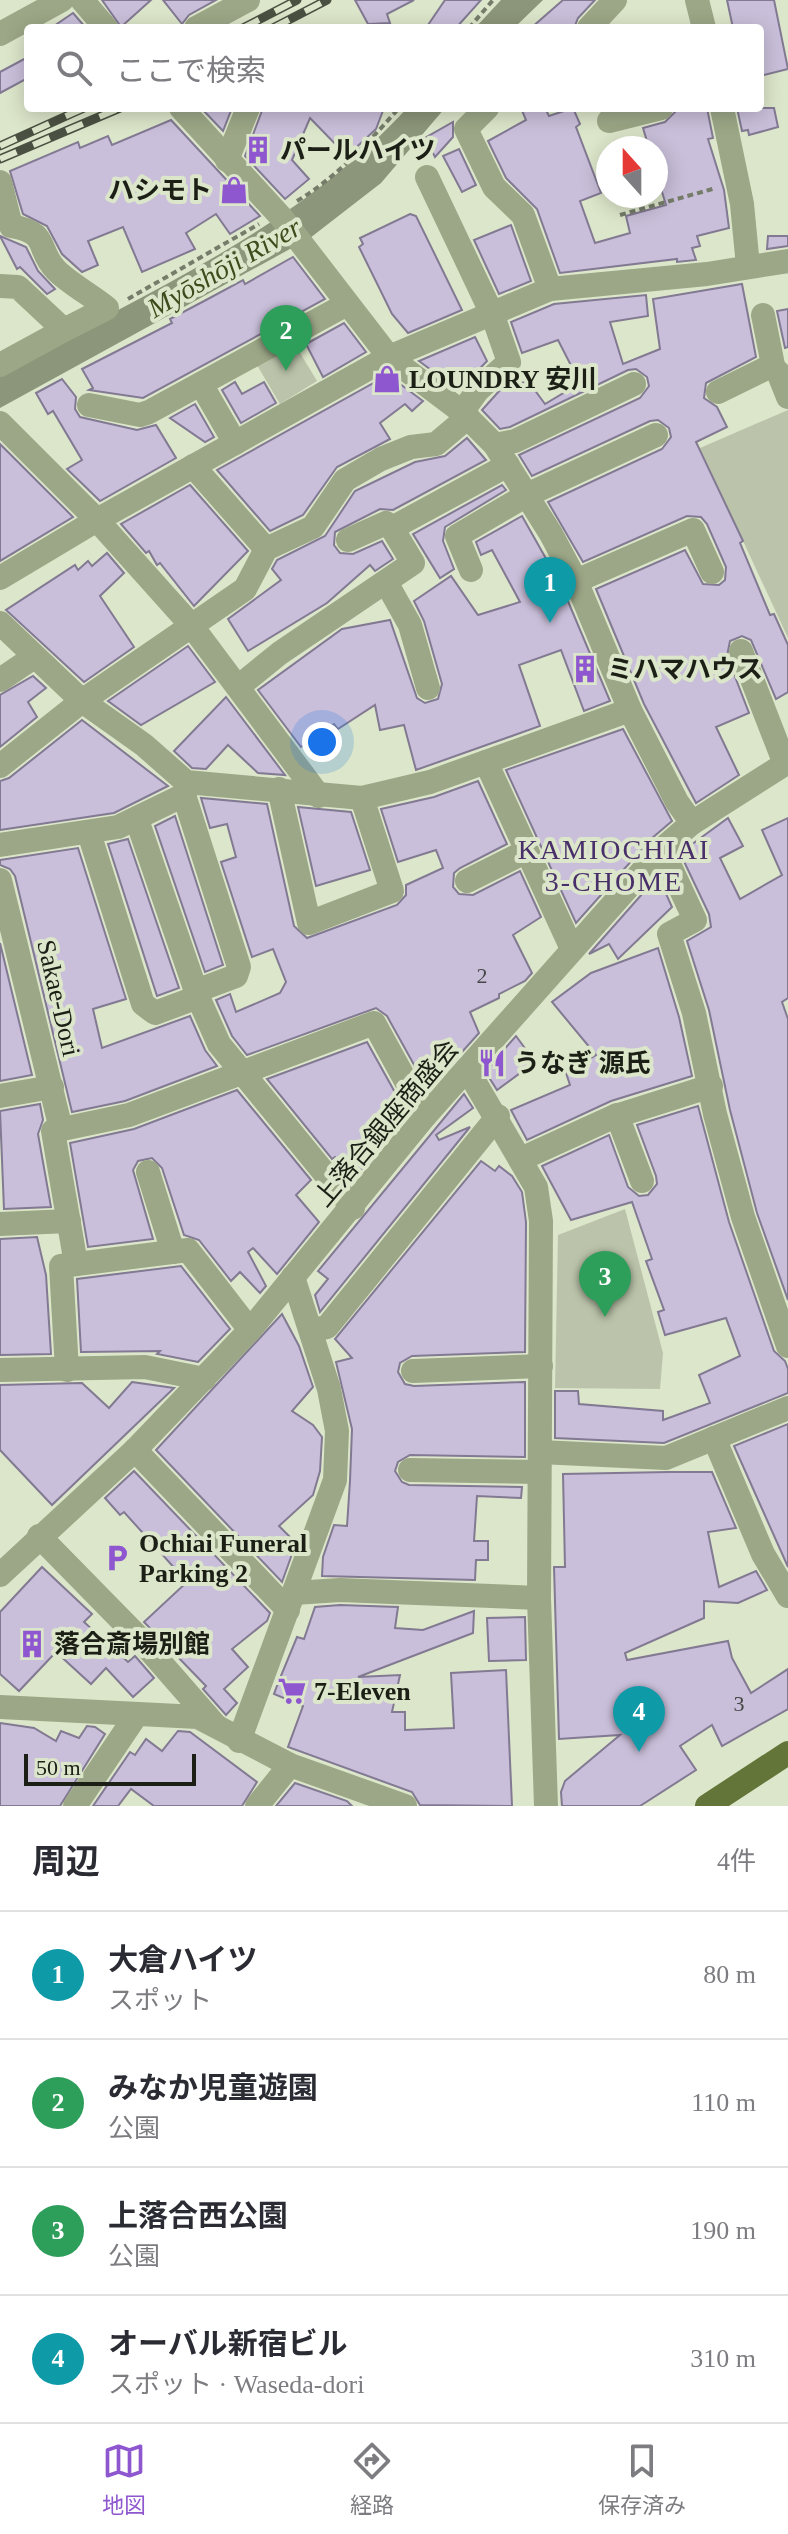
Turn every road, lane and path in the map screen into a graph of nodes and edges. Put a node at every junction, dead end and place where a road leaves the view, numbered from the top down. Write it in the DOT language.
graph roads {
  1 [pos="82,0"];
  2 [pos="248,0"];
  3 [pos="493,0"];
  4 [pos="615,0"];
  5 [pos="697,0"];
  6 [pos="57,2"];
  7 [pos="103,24"];
  8 [pos="203,24"];
  9 [pos="472,24"];
  10 [pos="593,24"];
  11 [pos="703,24"];
  12 [pos="0,34"];
  13 [pos="185,112"];
  14 [pos="246,112"];
  15 [pos="395,112"];
  16 [pos="483,112"];
  17 [pos="645,112"];
  18 [pos="723,112"];
  19 [pos="609,121"];
  20 [pos="227,160"];
  21 [pos="427,177"];
  22 [pos="0,182"];
  23 [pos="737,182"];
  24 [pos="280,215"];
  25 [pos="620,215"];
  26 [pos="788,261"];
  27 [pos="751,268"];
  28 [pos="0,286"];
  29 [pos="550,289"];
  30 [pos="347,304"];
  31 [pos="117,306"];
  32 [pos="763,315"];
  33 [pos="493,316"];
  34 [pos="64,330"];
  35 [pos="389,357"];
  36 [pos="0,365"];
  37 [pos="770,366"];
  38 [pos="201,384"];
  39 [pos="634,384"];
  40 [pos="718,392"];
  41 [pos="788,397"];
  42 [pos="89,405"];
  43 [pos="465,415"];
  44 [pos="0,423"];
  45 [pos="656,435"];
  46 [pos="235,443"];
  47 [pos="501,455"];
  48 [pos="193,466"];
  49 [pos="527,495"];
  50 [pos="97,520"];
  51 [pos="392,528"];
  52 [pos="348,540"];
  53 [pos="266,549"];
  54 [pos="471,570"];
  55 [pos="712,572"];
  56 [pos="0,578"];
  57 [pos="576,581"];
  58 [pos="386,582"];
  59 [pos="0,623"];
  60 [pos="191,625"];
  61 [pos="741,651"];
  62 [pos="34,657"];
  63 [pos="0,680"];
  64 [pos="238,687"];
  65 [pos="428,688"];
  66 [pos="82,701"];
  67 [pos="630,710"];
  68 [pos="486,762"];
  69 [pos="787,763"];
  70 [pos="0,766"];
  71 [pos="186,789"];
  72 [pos="279,789"];
  73 [pos="319,796"];
  74 [pos="362,798"];
  75 [pos="137,820"];
  76 [pos="692,823"];
  77 [pos="89,833"];
  78 [pos="0,845"];
  79 [pos="662,849"];
  80 [pos="527,851"];
  81 [pos="0,880"];
  82 [pos="467,881"];
  83 [pos="572,949"];
  84 [pos="197,994"];
  85 [pos="467,1069"];
  86 [pos="241,1074"];
  87 [pos="711,1086"];
  88 [pos="52,1087"];
  89 [pos="0,1096"];
  90 [pos="617,1115"];
  91 [pos="425,1116"];
  92 [pos="498,1116"];
  93 [pos="61,1129"];
  94 [pos="521,1159"];
  95 [pos="148,1172"];
  96 [pos="642,1181"];
  97 [pos="353,1208"];
  98 [pos="69,1221"];
  99 [pos="0,1224"];
  100 [pos="173,1252"];
  101 [pos="76,1264"];
  102 [pos="293,1277"];
  103 [pos="250,1330"];
  104 [pos="313,1330"];
  105 [pos="786,1336"];
  106 [pos="541,1366"];
  107 [pos="0,1370"];
  108 [pos="67,1370"];
  109 [pos="413,1371"];
  110 [pos="204,1379"];
  111 [pos="788,1408"];
  112 [pos="714,1438"];
  113 [pos="135,1450"];
  114 [pos="539,1462"];
  115 [pos="410,1470"];
  116 [pos="39,1536"];
  117 [pos="0,1575"];
  118 [pos="788,1596"];
  119 [pos="539,1598"];
  120 [pos="291,1602"];
  121 [pos="0,1707"];
  122 [pos="137,1714"];
  123 [pos="215,1725"];
  124 [pos="239,1741"];
  125 [pos="788,1753"];
  126 [pos="290,1765"];
  127 [pos="75,1806"];
  128 [pos="257,1806"];
  129 [pos="405,1806"];
  130 [pos="546,1806"];
  131 [pos="707,1806"];
  1 -- 7 [label="street"];
  2 -- 8 [label="street"];
  3 -- 9 [label="path"];
  4 -- 10 [label="street"];
  5 -- 11 [label="street"];
  6 -- 12 [label="street"];
  13 -- 20 [label="street"];
  14 -- 20 [label="street"];
  15 -- 24 [label="path"];
  16 -- 29 [label="street"];
  17 -- 19 [label="street"];
  18 -- 23 [label="street"];
  20 -- 24 [label="street"];
  21 -- 33 [label="street"];
  22 -- 34 [label="street"];
  23 -- 25 [label="path"];
  23 -- 27 [label="street"];
  24 -- 30 [label="street"];
  24 -- 31 [label="path"];
  26 -- 27 [label="street"];
  27 -- 29 [label="street"];
  28 -- 34 [label="street"];
  29 -- 33 [label="street"];
  30 -- 35 [label="street"];
  30 -- 38 [label="street"];
  32 -- 37 [label="street"];
  33 -- 35 [label="street"];
  33 -- 43 [label="street"];
  34 -- 36 [label="street"];
  35 -- 43 [label="street"];
  35 -- 46 [label="street"];
  37 -- 40 [label="street"];
  37 -- 41 [label="street"];
  38 -- 42 [label="street"];
  38 -- 46 [label="street"];
  39 -- 47 [label="street"];
  43 -- 47 [label="street"];
  43 -- 53 [label="street"];
  44 -- 50 [label="street"];
  45 -- 49 [label="street"];
  46 -- 48 [label="street"];
  47 -- 49 [label="street"];
  47 -- 51 [label="street"];
  48 -- 50 [label="street"];
  48 -- 53 [label="street"];
  49 -- 54 [label="street"];
  49 -- 57 [label="street"];
  50 -- 56 [label="street"];
  50 -- 60 [label="street"];
  51 -- 52 [label="street"];
  51 -- 58 [label="street"];
  53 -- 60 [label="street"];
  55 -- 57 [label="street"];
  57 -- 67 [label="street"];
  58 -- 64 [label="street"];
  58 -- 65 [label="street"];
  59 -- 62 [label="street"];
  60 -- 64 [label="street"];
  60 -- 66 [label="street"];
  61 -- 69 [label="street"];
  62 -- 63 [label="street"];
  62 -- 66 [label="street"];
  64 -- 73 [label="street"];
  66 -- 70 [label="street"];
  66 -- 71 [label="street"];
  67 -- 68 [label="street"];
  67 -- 76 [label="street"];
  68 -- 74 [label="street"];
  68 -- 80 [label="street"];
  69 -- 76 [label="street, 上落合銀座商盛会"];
  71 -- 72 [label="street"];
  71 -- 75 [label="street"];
  71 -- 84 [label="street"];
  72 -- 73 [label="street"];
  72 -- 74 [label="street"];
  73 -- 74 [label="street"];
  75 -- 77 [label="street"];
  75 -- 84 [label="street"];
  76 -- 79 [label="street, 上落合銀座商盛会"];
  77 -- 78 [label="street"];
  77 -- 84 [label="street"];
  79 -- 83 [label="street, 上落合銀座商盛会"];
  79 -- 87 [label="street"];
  80 -- 82 [label="street"];
  80 -- 83 [label="street"];
  81 -- 88 [label="street, Sakae-Dori"];
  83 -- 85 [label="street, 上落合銀座商盛会"];
  84 -- 86 [label="street"];
  85 -- 91 [label="street, 上落合銀座商盛会"];
  85 -- 92 [label="street"];
  86 -- 91 [label="street"];
  86 -- 93 [label="street"];
  86 -- 97 [label="street"];
  87 -- 90 [label="street"];
  87 -- 105 [label="street"];
  88 -- 89 [label="street"];
  88 -- 93 [label="street, Sakae-Dori"];
  90 -- 94 [label="street"];
  90 -- 96 [label="street"];
  91 -- 97 [label="street, 上落合銀座商盛会"];
  92 -- 94 [label="street"];
  92 -- 104 [label="street"];
  93 -- 98 [label="street, Sakae-Dori"];
  94 -- 106 [label="street"];
  95 -- 100 [label="street"];
  97 -- 102 [label="street, 上落合銀座商盛会"];
  98 -- 99 [label="street"];
  98 -- 101 [label="street"];
  100 -- 101 [label="street"];
  100 -- 103 [label="street"];
  101 -- 108 [label="street"];
  102 -- 103 [label="street, 上落合銀座商盛会"];
  102 -- 104 [label="street"];
  103 -- 110 [label="street, 上落合銀座商盛会"];
  104 -- 120 [label="street"];
  106 -- 109 [label="street"];
  106 -- 114 [label="street"];
  107 -- 108 [label="street"];
  108 -- 110 [label="street"];
  110 -- 113 [label="street, 上落合銀座商盛会"];
  111 -- 112 [label="street"];
  112 -- 114 [label="street"];
  112 -- 118 [label="street"];
  113 -- 116 [label="street, 上落合銀座商盛会"];
  113 -- 120 [label="street"];
  114 -- 115 [label="street"];
  114 -- 119 [label="street"];
  116 -- 117 [label="street, 上落合銀座商盛会"];
  116 -- 123 [label="street"];
  119 -- 120 [label="street"];
  119 -- 130 [label="street"];
  120 -- 124 [label="street"];
  121 -- 122 [label="street"];
  122 -- 123 [label="street"];
  122 -- 127 [label="street"];
  123 -- 124 [label="street"];
  124 -- 126 [label="street"];
  125 -- 131 [label="main road"];
  126 -- 128 [label="street"];
  126 -- 129 [label="street"];
}
